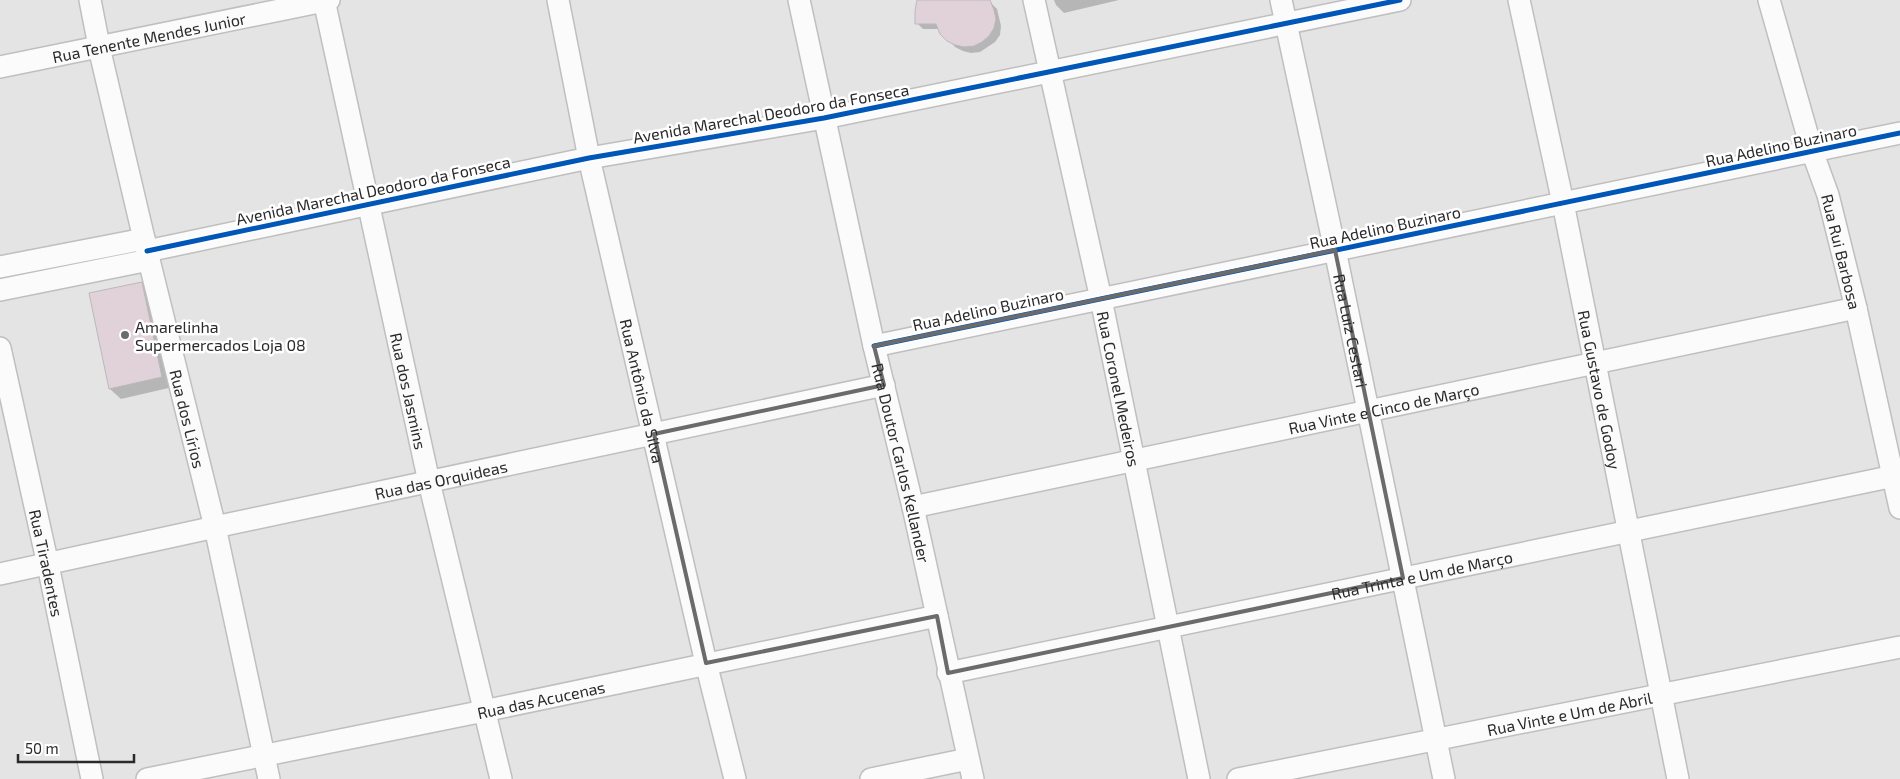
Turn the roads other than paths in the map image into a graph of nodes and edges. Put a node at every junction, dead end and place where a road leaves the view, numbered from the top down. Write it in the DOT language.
graph roads {
  1 [pos="90,0"];
  2 [pos="326,0"];
  3 [pos="558,0"];
  4 [pos="799,0"];
  5 [pos="1034,0"];
  6 [pos="1281,0"];
  7 [pos="1396,0"];
  8 [pos="1519,0"];
  9 [pos="1769,0"];
  10 [pos="1286,24"];
  11 [pos="100,46"];
  12 [pos="0,67"];
  13 [pos="1049,72"];
  14 [pos="824,118"];
  15 [pos="1900,134"];
  16 [pos="1812,152"];
  17 [pos="589,158"];
  18 [pos="1563,203"];
  19 [pos="367,204"];
  20 [pos="147,250"];
  21 [pos="1335,250"];
  22 [pos="0,267"];
  23 [pos="0,290"];
  24 [pos="1101,298"];
  25 [pos="1856,308"];
  26 [pos="874,346"];
  27 [pos="0,348"];
  28 [pos="1595,363"];
  29 [pos="884,385"];
  30 [pos="1368,411"];
  31 [pos="654,434"];
  32 [pos="1133,461"];
  33 [pos="1894,476"];
  34 [pos="429,482"];
  35 [pos="912,507"];
  36 [pos="1900,508"];
  37 [pos="216,527"];
  38 [pos="1627,531"];
  39 [pos="48,565"];
  40 [pos="0,574"];
  41 [pos="1403,578"];
  42 [pos="936,616"];
  43 [pos="1168,627"];
  44 [pos="1900,647"];
  45 [pos="706,663"];
  46 [pos="948,673"];
  47 [pos="1661,695"];
  48 [pos="484,711"];
  49 [pos="1436,739"];
  50 [pos="263,754"];
  51 [pos="970,769"];
  52 [pos="92,779"];
  53 [pos="147,779"];
  54 [pos="269,779"];
  55 [pos="501,779"];
  56 [pos="735,779"];
  57 [pos="871,779"];
  58 [pos="1199,779"];
  59 [pos="1238,779"];
  60 [pos="1444,779"];
  61 [pos="1678,779"];
  1 -- 11 [label="street, Rua dos Lírios"];
  2 -- 11 [label="street, Rua Tenente Mendes Junior"];
  2 -- 19 [label="street, Rua dos Jasmins"];
  3 -- 17 [label="street, Rua Antônio da Silva"];
  4 -- 14 [label="street, Rua Doutor Carlos Kellander"];
  5 -- 13 [label="street, Rua Coronel Medeiros"];
  6 -- 10 [label="street, Rua Luiz Cestari"];
  7 -- 10 [label="street, Avenida Marechal Deodoro da Fonseca"];
  8 -- 18 [label="street, Rua Gustavo de Godoy"];
  9 -- 16 [label="street, Rua Rui Barbosa"];
  10 -- 13 [label="street, Avenida Marechal Deodoro da Fonseca"];
  10 -- 21 [label="street, Rua Luiz Cestari"];
  11 -- 12 [label="street, Rua Tenente Mendes Junior"];
  11 -- 20 [label="street, Rua dos Lírios"];
  13 -- 14 [label="street, Avenida Marechal Deodoro da Fonseca"];
  13 -- 24 [label="street, Rua Coronel Medeiros"];
  14 -- 17 [label="street, Avenida Marechal Deodoro da Fonseca"];
  14 -- 26 [label="street, Rua Doutor Carlos Kellander"];
  15 -- 16 [label="street, Rua Adelino Buzinaro"];
  16 -- 18 [label="street, Rua Adelino Buzinaro"];
  16 -- 25 [label="street, Rua Rui Barbosa"];
  17 -- 19 [label="street, Avenida Marechal Deodoro da Fonseca"];
  17 -- 31 [label="street, Rua Antônio da Silva"];
  18 -- 21 [label="street, Rua Adelino Buzinaro"];
  18 -- 28 [label="street, Rua Gustavo de Godoy"];
  19 -- 20 [label="street, Avenida Marechal Deodoro da Fonseca"];
  19 -- 34 [label="street, Rua dos Jasmins"];
  20 -- 22 [label="street, Avenida Marechal Deodoro da Fonseca"];
  20 -- 23 [label="street, Avenida Marechal Deodoro da Fonseca"];
  20 -- 37 [label="street, Rua dos Lírios"];
  21 -- 24 [label="street, Rua Adelino Buzinaro"];
  21 -- 30 [label="street, Rua Luiz Cestari"];
  24 -- 26 [label="street, Rua Adelino Buzinaro"];
  24 -- 32 [label="street, Rua Coronel Medeiros"];
  25 -- 28 [label="street, Rua Vinte e Cinco de Março"];
  25 -- 33 [label="street, Rua Rui Barbosa"];
  26 -- 29 [label="street, Rua Doutor Carlos Kellander"];
  27 -- 39 [label="street, Rua Tiradentes"];
  28 -- 30 [label="street, Rua Vinte e Cinco de Março"];
  28 -- 38 [label="street, Rua Gustavo de Godoy"];
  29 -- 31 [label="street, Rua das Orquideas"];
  29 -- 35 [label="street, Rua Doutor Carlos Kellander"];
  30 -- 32 [label="street, Rua Vinte e Cinco de Março"];
  30 -- 41 [label="street, Rua Luiz Cestari"];
  31 -- 34 [label="street, Rua das Orquideas"];
  31 -- 45 [label="street, Rua Antônio da Silva"];
  32 -- 35 [label="street, Rua Vinte e Cinco de Março"];
  32 -- 43 [label="street, Rua Coronel Medeiros"];
  33 -- 36 [label="street, Rua Rui Barbosa"];
  33 -- 38 [label="street, Rua Trinta e Um de Março"];
  34 -- 37 [label="street, Rua das Orquideas"];
  34 -- 48 [label="street, Rua dos Jasmins"];
  35 -- 42 [label="street, Rua Doutor Carlos Kellander"];
  37 -- 39 [label="street, Rua das Orquideas"];
  37 -- 50 [label="street, Rua dos Lírios"];
  38 -- 41 [label="street, Rua Trinta e Um de Março"];
  38 -- 47 [label="street, Rua Gustavo de Godoy"];
  39 -- 40 [label="street, Rua das Orquideas"];
  39 -- 52 [label="street, Rua Tiradentes"];
  41 -- 43 [label="street, Rua Trinta e Um de Março"];
  41 -- 49 [label="street, Rua Luiz Cestari"];
  42 -- 45 [label="street, Rua das Acucenas"];
  42 -- 46 [label="street, Rua Doutor Carlos Kellander"];
  43 -- 46 [label="street, Rua Trinta e Um de Março"];
  43 -- 58 [label="street, Rua Coronel Medeiros"];
  44 -- 47 [label="street, Rua Vinte e Um de Abril"];
  45 -- 48 [label="street, Rua das Acucenas"];
  45 -- 56 [label="street, Rua Antônio da Silva"];
  46 -- 51 [label="street, Rua Doutor Carlos Kellander"];
  47 -- 49 [label="street, Rua Vinte e Um de Abril"];
  47 -- 61 [label="street, Rua Gustavo de Godoy"];
  48 -- 50 [label="street, Rua das Acucenas"];
  48 -- 55 [label="street, Rua dos Jasmins"];
  49 -- 59 [label="street, Rua Vinte e Um de Abril"];
  49 -- 60 [label="street, Rua Luiz Cestari"];
  50 -- 53 [label="street, Rua das Acucenas"];
  50 -- 54 [label="street, Rua dos Lírios"];
  51 -- 57 [label="street"];
}
